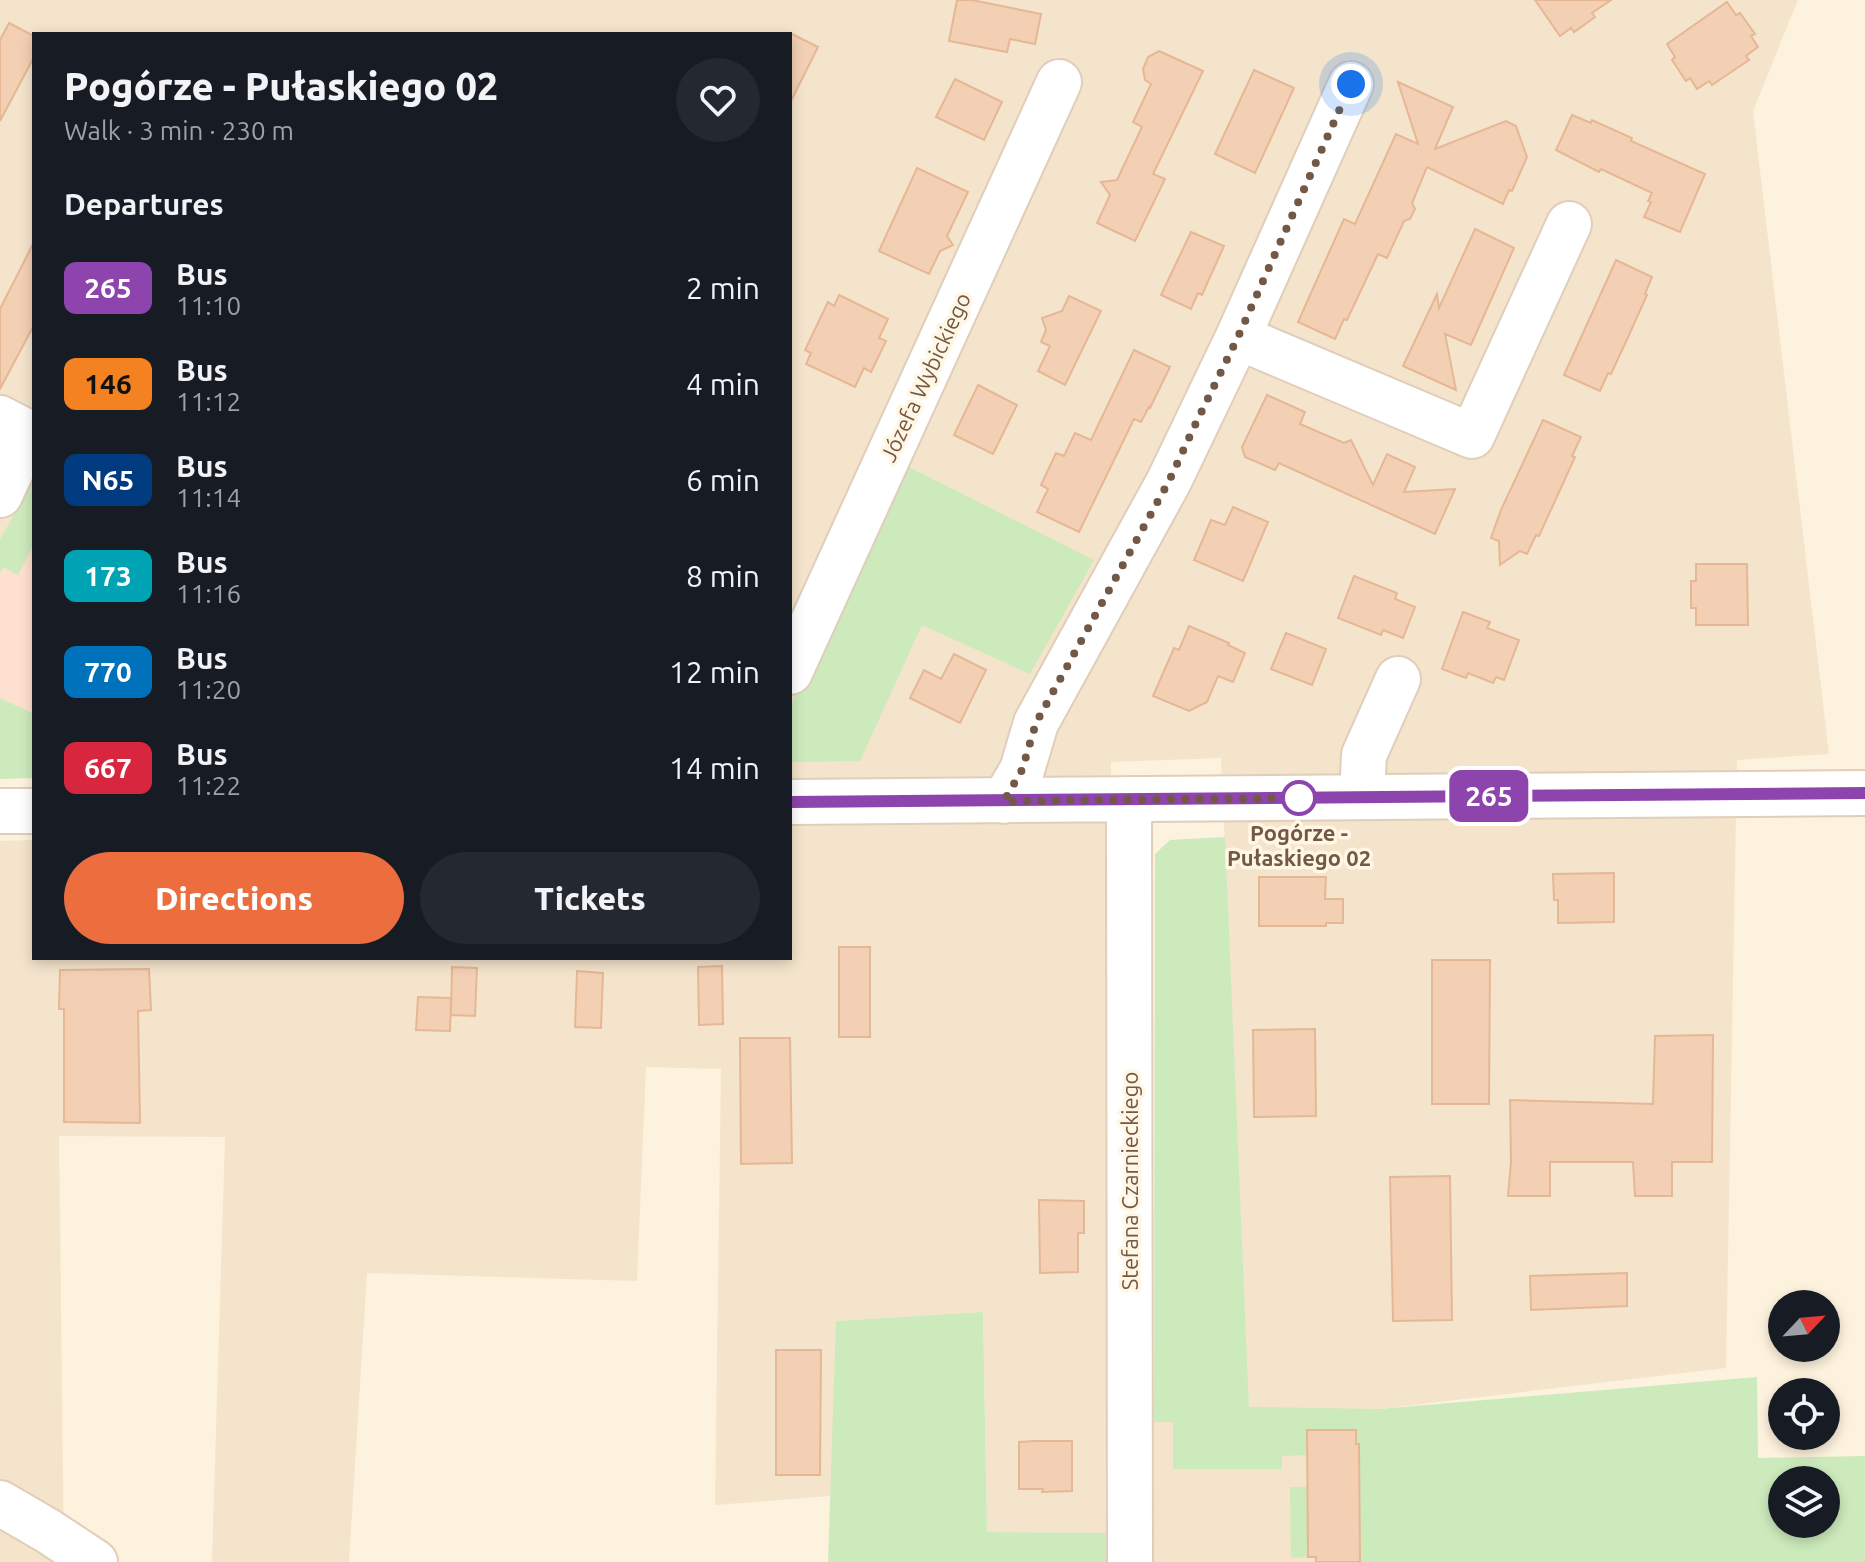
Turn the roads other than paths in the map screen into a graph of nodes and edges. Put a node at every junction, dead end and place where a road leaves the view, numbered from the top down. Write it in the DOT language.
graph roads {
  1 [pos="1059,82"];
  2 [pos="1351,84"];
  3 [pos="1569,224"];
  4 [pos="1238,337"];
  5 [pos="21,425"];
  6 [pos="0,495"];
  7 [pos="792,668"];
  8 [pos="1398,679"];
  9 [pos="1865,793"];
  10 [pos="1362,797"];
  11 [pos="1129,799"];
  12 [pos="1004,801"];
  13 [pos="792,802"];
  14 [pos="0,811"];
  15 [pos="32,811"];
  16 [pos="0,1503"];
  17 [pos="48,1546"];
  18 [pos="95,1562"];
  19 [pos="1130,1562"];
  1 -- 7 [label="street, Józefa Wybickiego"];
  2 -- 4 [label="street"];
  3 -- 4 [label="street"];
  4 -- 12 [label="street"];
  5 -- 6 [label="street"];
  8 -- 10 [label="street"];
  9 -- 10 [label="street"];
  10 -- 11 [label="street"];
  11 -- 12 [label="street"];
  11 -- 19 [label="street, Stefana Czarnieckiego"];
  12 -- 13 [label="street"];
  14 -- 15 [label="street"];
  16 -- 17 [label="street"];
  17 -- 18 [label="street"];
}
